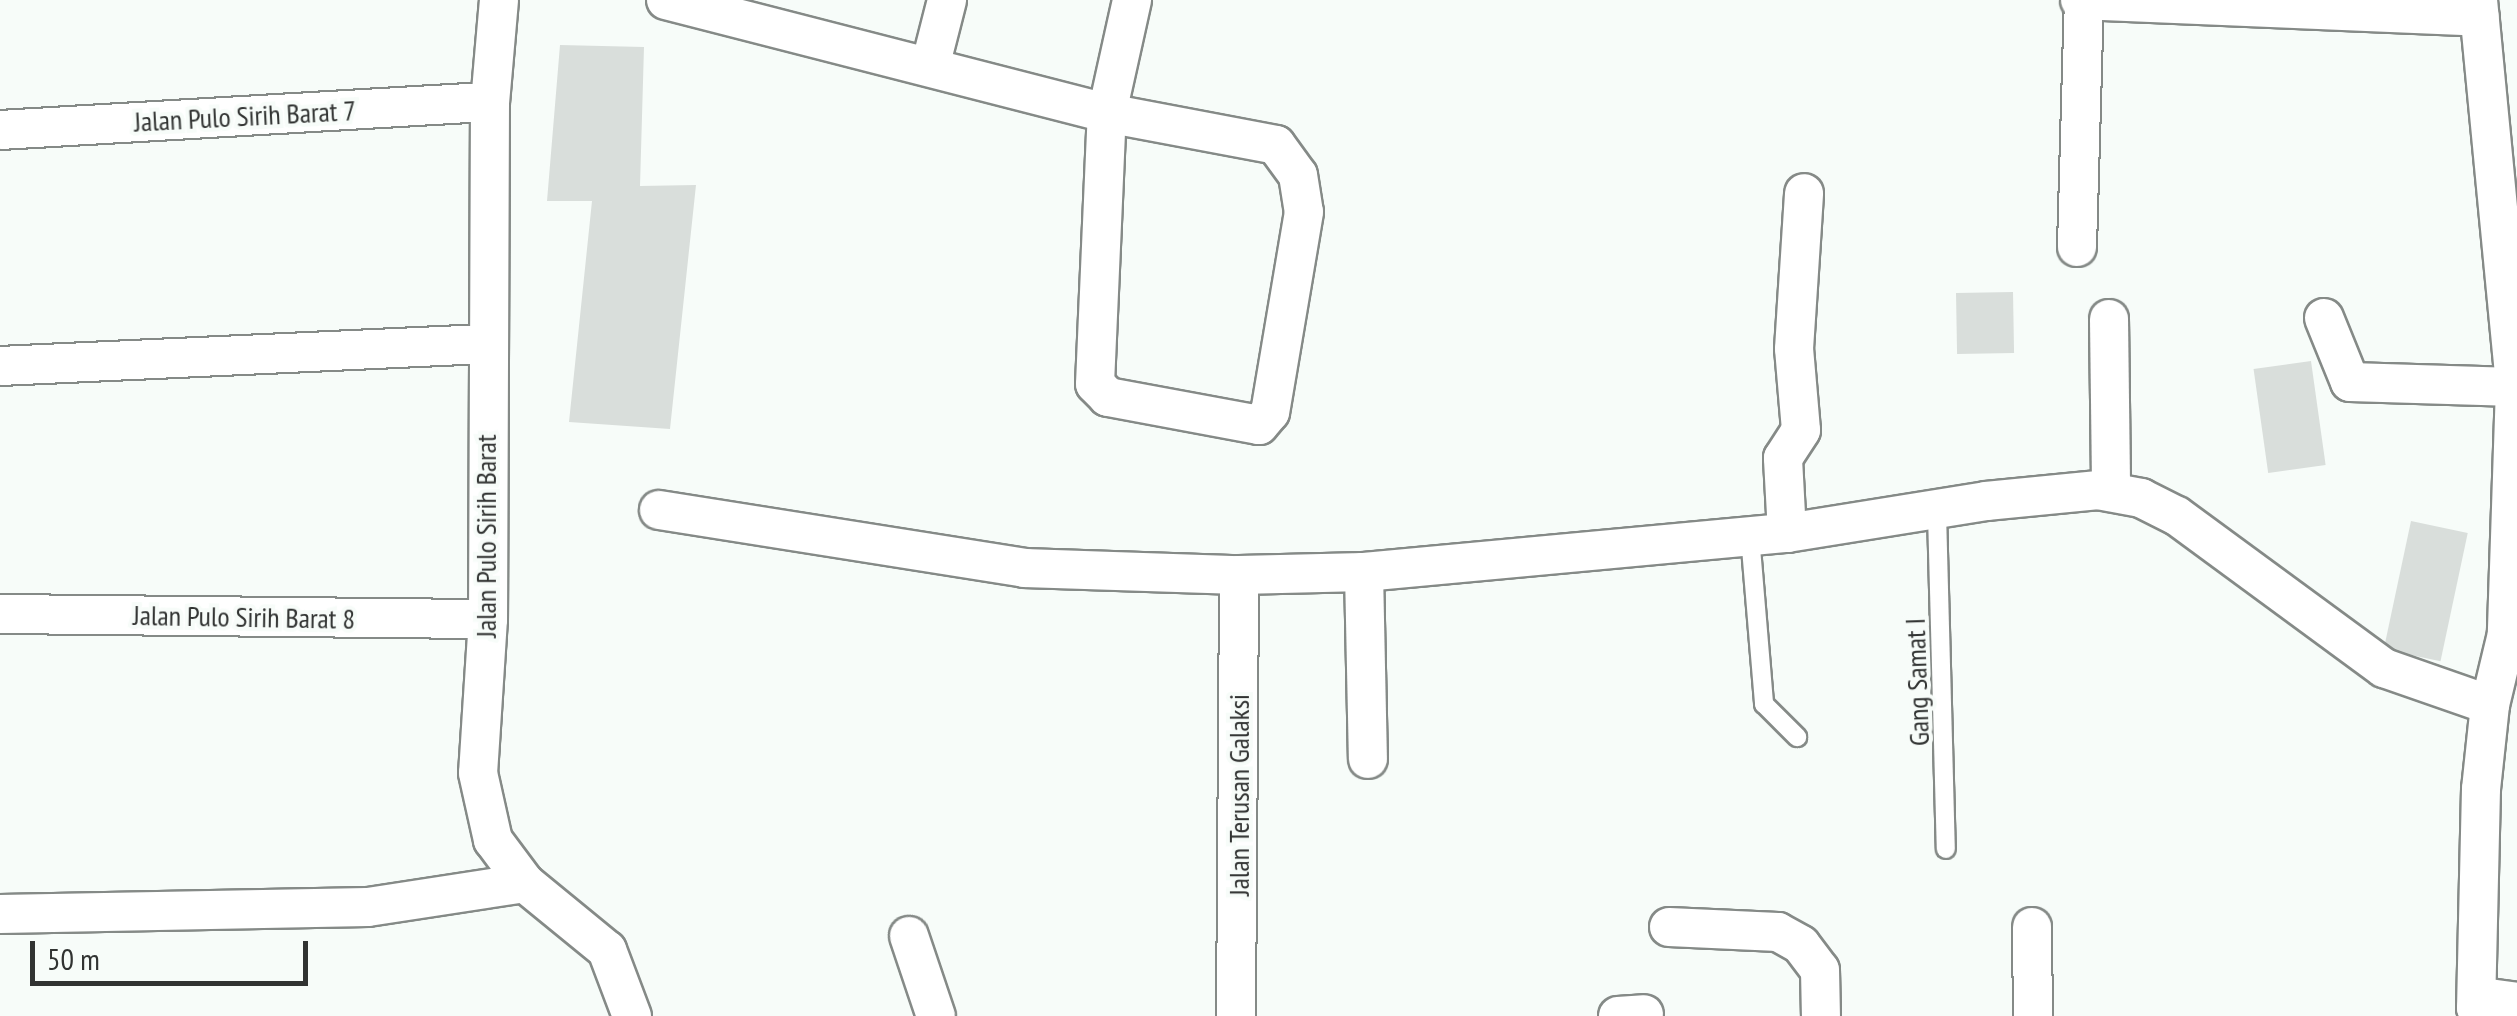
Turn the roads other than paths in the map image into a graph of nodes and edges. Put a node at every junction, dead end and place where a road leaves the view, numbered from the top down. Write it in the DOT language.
graph roads {
  1 [pos="499,0"];
  2 [pos="666,0"];
  3 [pos="947,0"];
  4 [pos="1132,0"];
  5 [pos="2082,0"];
  6 [pos="2479,8"];
  7 [pos="930,64"];
  8 [pos="490,102"];
  9 [pos="1107,113"];
  10 [pos="0,130"];
  11 [pos="1804,193"];
  12 [pos="2076,247"];
  13 [pos="2324,318"];
  14 [pos="2109,319"];
  15 [pos="485,344"];
  16 [pos="0,366"];
  17 [pos="2515,387"];
  18 [pos="2111,492"];
  19 [pos="660,510"];
  20 [pos="1936,512"];
  21 [pos="1769,535"];
  22 [pos="1364,572"];
  23 [pos="1238,575"];
  24 [pos="0,614"];
  25 [pos="488,620"];
  26 [pos="2490,706"];
  27 [pos="1798,737"];
  28 [pos="1368,759"];
  29 [pos="1946,849"];
  30 [pos="524,883"];
  31 [pos="0,914"];
  32 [pos="1670,927"];
  33 [pos="2032,927"];
  34 [pos="909,936"];
  35 [pos="2517,1002"];
  36 [pos="632,1016"];
  37 [pos="936,1016"];
  38 [pos="1236,1016"];
  39 [pos="1821,1016"];
  40 [pos="2033,1016"];
  1 -- 8 [label="street, Jalan Pulo Sirih Barat"];
  2 -- 7 [label="street"];
  3 -- 7 [label="street"];
  4 -- 9 [label="street"];
  5 -- 6 [label="street"];
  5 -- 12 [label="street"];
  6 -- 17 [label="street"];
  7 -- 9 [label="street"];
  8 -- 10 [label="street, Jalan Pulo Sirih Barat 7"];
  8 -- 15 [label="street, Jalan Pulo Sirih Barat"];
  9 -- 9 [label="street"];
  11 -- 21 [label="street"];
  13 -- 17 [label="street"];
  14 -- 18 [label="street"];
  15 -- 16 [label="street"];
  15 -- 25 [label="street, Jalan Pulo Sirih Barat"];
  17 -- 26 [label="street"];
  18 -- 20 [label="street"];
  18 -- 26 [label="street"];
  19 -- 23 [label="street"];
  20 -- 21 [label="street"];
  20 -- 29 [label="lane, Gang Samat I"];
  21 -- 22 [label="street"];
  21 -- 27 [label="lane"];
  22 -- 23 [label="street"];
  22 -- 28 [label="street"];
  23 -- 38 [label="street, Jalan Terusan Galaksi"];
  24 -- 25 [label="street, Jalan Pulo Sirih Barat 8"];
  25 -- 30 [label="street, Jalan Pulo Sirih Barat"];
  26 -- 35 [label="street"];
  30 -- 31 [label="street"];
  30 -- 36 [label="street, Jalan Pulo Sirih Barat"];
  32 -- 39 [label="street"];
  33 -- 40 [label="street"];
  34 -- 37 [label="street"];
}
